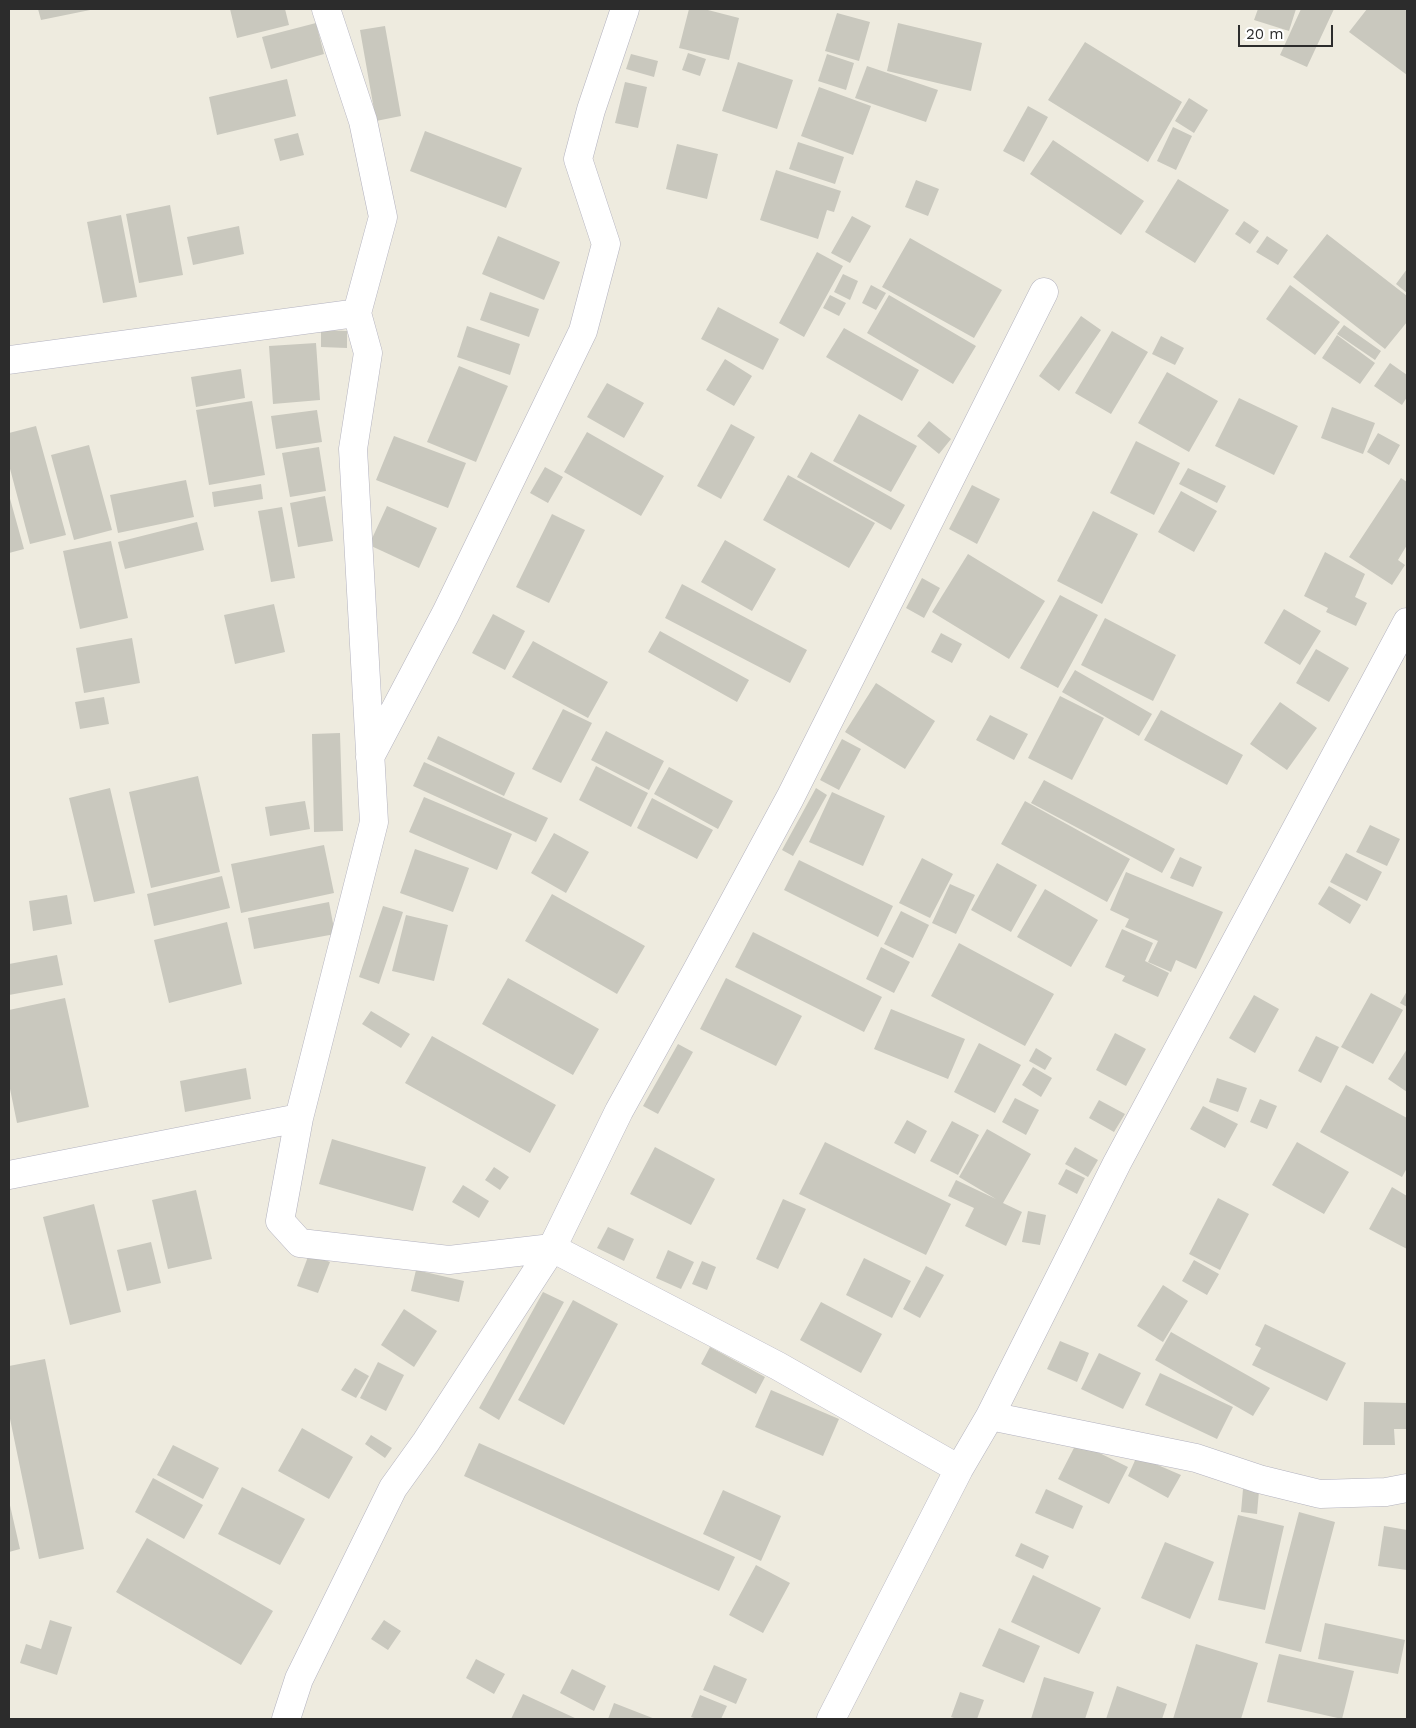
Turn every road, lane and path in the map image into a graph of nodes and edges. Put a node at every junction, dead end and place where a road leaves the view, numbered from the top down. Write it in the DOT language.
graph roads {
  1 [pos="326,9"];
  2 [pos="625,9"];
  3 [pos="1044,292"];
  4 [pos="358,313"];
  5 [pos="9,360"];
  6 [pos="1407,622"];
  7 [pos="370,758"];
  8 [pos="299,1118"];
  9 [pos="9,1175"];
  10 [pos="552,1248"];
  11 [pos="990,1416"];
  12 [pos="959,1469"];
  13 [pos="1407,1488"];
  14 [pos="286,1719"];
  15 [pos="832,1719"];
  1 -- 4 [label="street"];
  2 -- 7 [label="street"];
  3 -- 10 [label="street"];
  4 -- 5 [label="street"];
  4 -- 7 [label="street"];
  6 -- 11 [label="street"];
  7 -- 8 [label="street"];
  8 -- 9 [label="street"];
  8 -- 10 [label="street"];
  10 -- 12 [label="street"];
  10 -- 14 [label="street"];
  11 -- 12 [label="street"];
  11 -- 13 [label="street"];
  12 -- 15 [label="street"];
}
